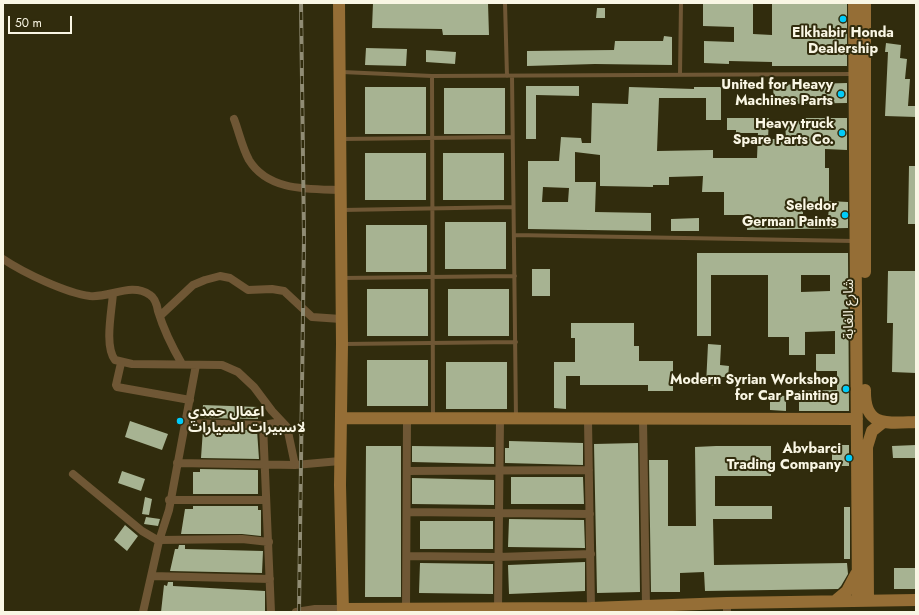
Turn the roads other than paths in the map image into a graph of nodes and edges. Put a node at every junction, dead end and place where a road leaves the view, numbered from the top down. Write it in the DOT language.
graph roads {
  1 [pos="339,3"];
  2 [pos="505,3"];
  3 [pos="681,3"];
  4 [pos="854,3"];
  5 [pos="864,3"];
  6 [pos="340,72"];
  7 [pos="680,74"];
  8 [pos="855,74"];
  9 [pos="432,76"];
  10 [pos="506,76"];
  11 [pos="512,76"];
  12 [pos="234,119"];
  13 [pos="512,137"];
  14 [pos="433,138"];
  15 [pos="339,139"];
  16 [pos="340,190"];
  17 [pos="513,207"];
  18 [pos="431,208"];
  19 [pos="340,210"];
  20 [pos="514,235"];
  21 [pos="856,241"];
  22 [pos="3,259"];
  23 [pos="514,276"];
  24 [pos="341,278"];
  25 [pos="432,278"];
  26 [pos="113,293"];
  27 [pos="160,316"];
  28 [pos="341,319"];
  29 [pos="433,342"];
  30 [pos="516,342"];
  31 [pos="342,344"];
  32 [pos="121,363"];
  33 [pos="182,364"];
  34 [pos="196,365"];
  35 [pos="190,400"];
  36 [pos="341,418"];
  37 [pos="516,419"];
  38 [pos="857,419"];
  39 [pos="407,420"];
  40 [pos="433,420"];
  41 [pos="500,420"];
  42 [pos="588,420"];
  43 [pos="643,420"];
  44 [pos="281,422"];
  45 [pos="916,422"];
  46 [pos="185,423"];
  47 [pos="882,423"];
  48 [pos="263,425"];
  49 [pos="340,460"];
  50 [pos="177,463"];
  51 [pos="295,465"];
  52 [pos="264,466"];
  53 [pos="407,470"];
  54 [pos="500,470"];
  55 [pos="589,470"];
  56 [pos="73,474"];
  57 [pos="169,500"];
  58 [pos="265,500"];
  59 [pos="862,501"];
  60 [pos="407,512"];
  61 [pos="499,514"];
  62 [pos="590,514"];
  63 [pos="159,541"];
  64 [pos="269,542"];
  65 [pos="591,554"];
  66 [pos="407,556"];
  67 [pos="498,557"];
  68 [pos="858,572"];
  69 [pos="152,576"];
  70 [pos="270,579"];
  71 [pos="863,600"];
  72 [pos="916,600"];
  73 [pos="834,601"];
  74 [pos="646,606"];
  75 [pos="591,608"];
  76 [pos="727,608"];
  77 [pos="406,609"];
  78 [pos="498,609"];
  79 [pos="343,610"];
  80 [pos="143,612"];
  81 [pos="271,612"];
  82 [pos="296,612"];
  1 -- 6 [label="street"];
  2 -- 10 [label="lane"];
  3 -- 7 [label="lane"];
  4 -- 8 [label="street, شارع الغابة"];
  5 -- 47 [label="street, شارع الغابة"];
  6 -- 9 [label="lane"];
  6 -- 15 [label="street"];
  7 -- 8 [label="lane"];
  7 -- 11 [label="lane"];
  8 -- 21 [label="street, شارع الغابة"];
  9 -- 10 [label="lane"];
  9 -- 14 [label="lane"];
  10 -- 11 [label="lane"];
  11 -- 13 [label="lane"];
  12 -- 16 [label="street"];
  13 -- 14 [label="lane"];
  13 -- 17 [label="lane"];
  14 -- 15 [label="lane"];
  14 -- 18 [label="lane"];
  15 -- 16 [label="street"];
  16 -- 19 [label="street"];
  17 -- 18 [label="lane"];
  17 -- 20 [label="lane"];
  18 -- 19 [label="lane"];
  18 -- 25 [label="lane"];
  19 -- 24 [label="street"];
  20 -- 21 [label="lane"];
  20 -- 23 [label="lane"];
  21 -- 38 [label="street, شارع الغابة"];
  22 -- 26 [label="street"];
  23 -- 25 [label="lane"];
  23 -- 30 [label="lane"];
  24 -- 25 [label="lane"];
  24 -- 28 [label="street"];
  25 -- 29 [label="lane"];
  26 -- 27 [label="street"];
  26 -- 32 [label="street"];
  27 -- 28 [label="street"];
  27 -- 33 [label="street"];
  28 -- 31 [label="street"];
  29 -- 30 [label="lane"];
  29 -- 31 [label="lane"];
  29 -- 40 [label="lane"];
  30 -- 37 [label="lane"];
  31 -- 36 [label="street"];
  32 -- 33 [label="street"];
  32 -- 35 [label="street"];
  33 -- 34 [label="street"];
  34 -- 35 [label="street"];
  34 -- 44 [label="street"];
  35 -- 46 [label="street"];
  36 -- 39 [label="street"];
  36 -- 49 [label="street"];
  37 -- 41 [label="street"];
  37 -- 42 [label="street"];
  38 -- 43 [label="street"];
  38 -- 59 [label="street, شارع الغابة"];
  39 -- 40 [label="street"];
  39 -- 53 [label="street"];
  40 -- 41 [label="street"];
  41 -- 54 [label="street"];
  42 -- 43 [label="street"];
  42 -- 55 [label="street"];
  43 -- 74 [label="street"];
  44 -- 48 [label="street"];
  44 -- 51 [label="street"];
  45 -- 47 [label="street"];
  46 -- 48 [label="street"];
  46 -- 50 [label="street"];
  47 -- 59 [label="street, شارع الغابة"];
  48 -- 52 [label="street"];
  49 -- 51 [label="street"];
  49 -- 79 [label="street"];
  50 -- 52 [label="street"];
  50 -- 57 [label="street"];
  51 -- 52 [label="street"];
  52 -- 58 [label="street"];
  53 -- 54 [label="street"];
  53 -- 60 [label="street"];
  54 -- 55 [label="street"];
  54 -- 61 [label="street"];
  55 -- 62 [label="street"];
  56 -- 63 [label="street"];
  57 -- 58 [label="street"];
  57 -- 63 [label="street"];
  58 -- 64 [label="street"];
  59 -- 68 [label="street, شارع الغابة"];
  59 -- 71 [label="street, شارع الغابة"];
  60 -- 61 [label="street"];
  60 -- 66 [label="street"];
  61 -- 62 [label="street"];
  61 -- 67 [label="street"];
  62 -- 65 [label="street"];
  63 -- 64 [label="street"];
  63 -- 69 [label="street"];
  64 -- 70 [label="street"];
  65 -- 67 [label="street"];
  65 -- 75 [label="street"];
  66 -- 67 [label="street"];
  66 -- 77 [label="street"];
  67 -- 78 [label="street"];
  68 -- 71 [label="street, شارع الغابة"];
  68 -- 73 [label="street"];
  69 -- 70 [label="street"];
  69 -- 80 [label="street"];
  70 -- 81 [label="street"];
  71 -- 72 [label="street"];
  71 -- 73 [label="street"];
  73 -- 76 [label="street"];
  74 -- 75 [label="street"];
  74 -- 76 [label="street"];
  75 -- 78 [label="street"];
  77 -- 78 [label="street"];
  77 -- 79 [label="street"];
  79 -- 82 [label="street"];
}
